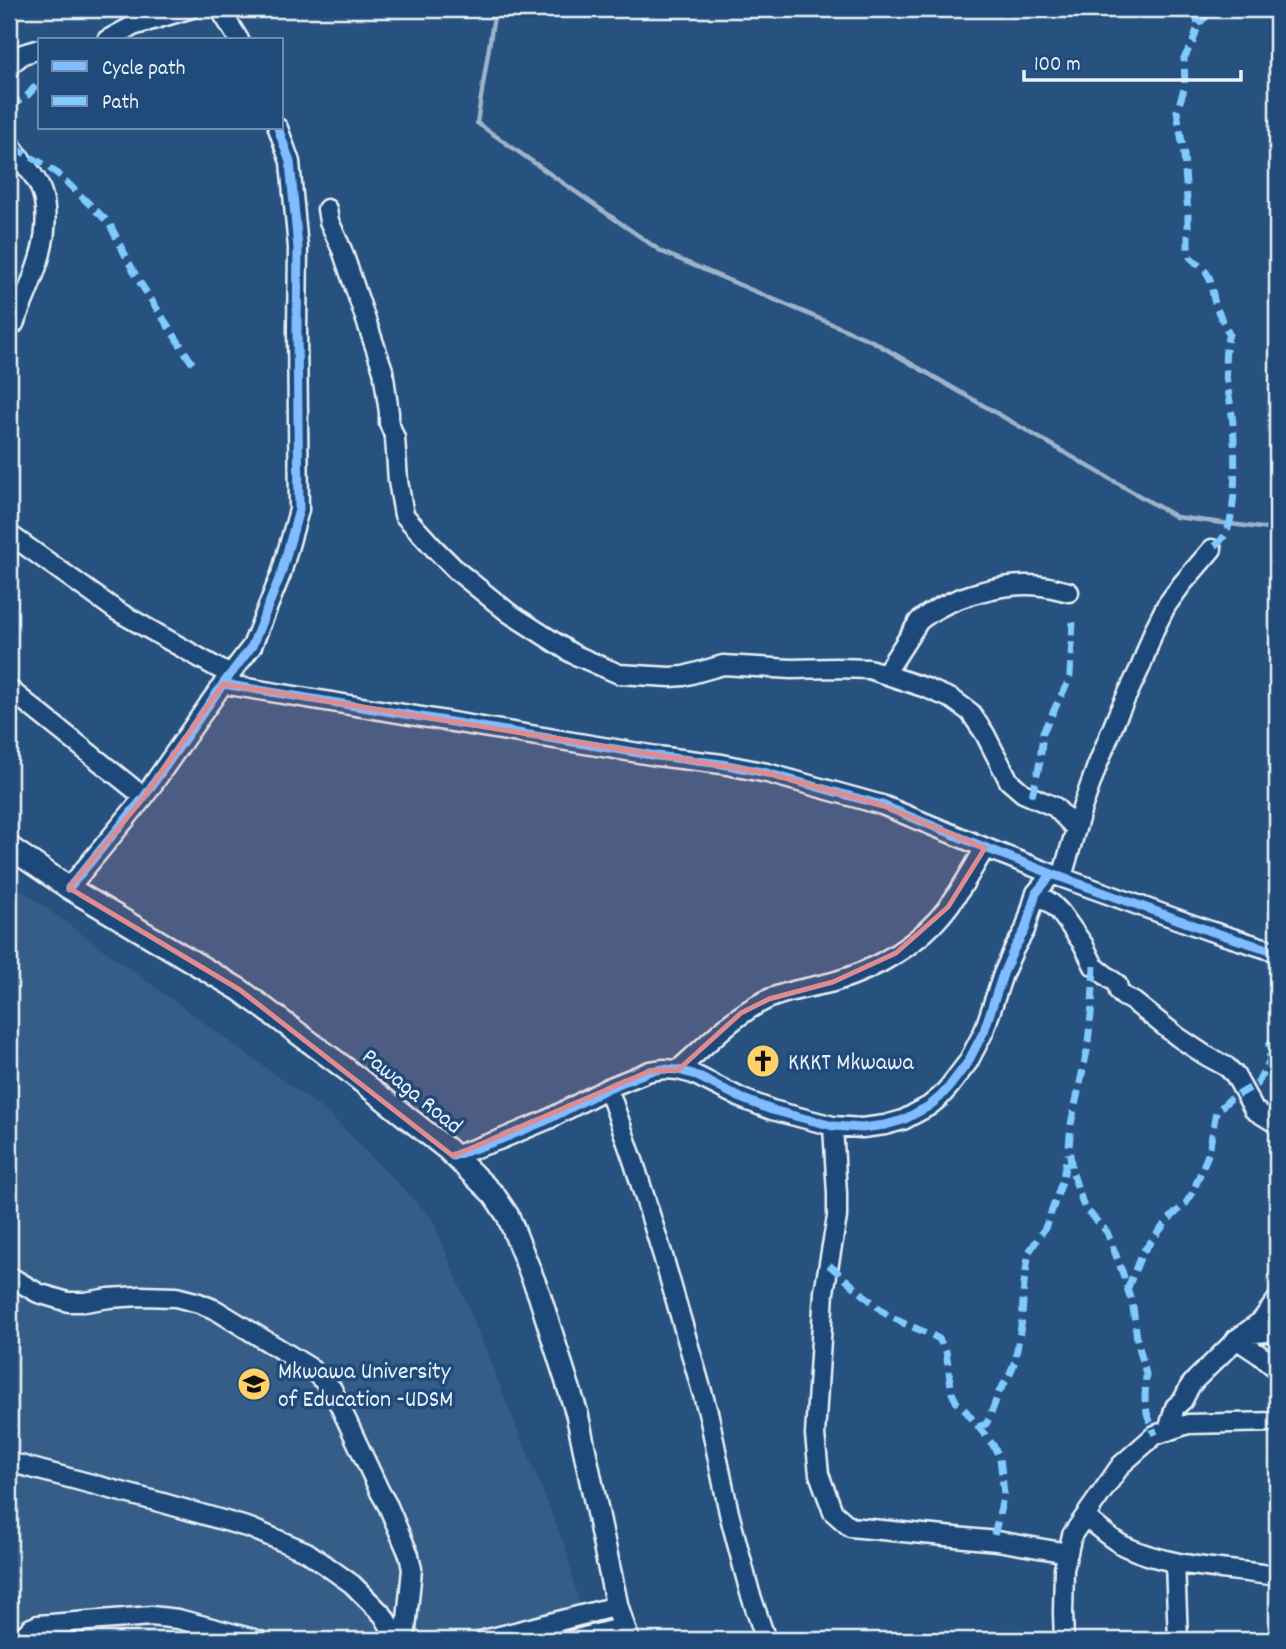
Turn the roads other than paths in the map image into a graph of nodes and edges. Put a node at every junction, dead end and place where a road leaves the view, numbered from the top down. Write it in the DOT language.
graph roads {
  1 [pos="189,9"];
  2 [pos="220,9"];
  3 [pos="111,38"];
  4 [pos="238,38"];
  5 [pos="38,50"];
  6 [pos="9,66"];
  7 [pos="279,130"];
  8 [pos="9,143"];
  9 [pos="327,209"];
  10 [pos="14,324"];
  11 [pos="9,534"];
  12 [pos="1212,549"];
  13 [pos="1069,592"];
  14 [pos="885,674"];
  15 [pos="226,679"];
  16 [pos="9,689"];
  17 [pos="144,797"];
  18 [pos="1076,829"];
  19 [pos="9,847"];
  20 [pos="985,848"];
  21 [pos="1057,875"];
  22 [pos="69,888"];
  23 [pos="1036,893"];
  24 [pos="1277,952"];
  25 [pos="678,1070"];
  26 [pos="608,1088"];
  27 [pos="1277,1124"];
  28 [pos="833,1126"];
  29 [pos="453,1156"];
  30 [pos="9,1276"];
  31 [pos="1277,1300"];
  32 [pos="1277,1331"];
  33 [pos="1240,1337"];
  34 [pos="1277,1369"];
  35 [pos="1277,1422"];
  36 [pos="1168,1431"];
  37 [pos="9,1462"];
  38 [pos="1085,1517"];
  39 [pos="1068,1553"];
  40 [pos="1175,1562"];
  41 [pos="1277,1576"];
  42 [pos="617,1606"];
  43 [pos="626,1634"];
  44 [pos="22,1640"];
  45 [pos="258,1640"];
  46 [pos="398,1640"];
  47 [pos="405,1640"];
  48 [pos="484,1640"];
  49 [pos="573,1640"];
  50 [pos="766,1640"];
  51 [pos="1064,1640"];
  52 [pos="1178,1640"];
  1 -- 3 [label="street"];
  2 -- 4 [label="street"];
  5 -- 6 [label="street"];
  7 -- 15 [label="street"];
  8 -- 10 [label="street"];
  9 -- 14 [label="street"];
  11 -- 15 [label="street"];
  12 -- 18 [label="street"];
  13 -- 14 [label="street"];
  14 -- 18 [label="street"];
  15 -- 17 [label="street"];
  15 -- 20 [label="street"];
  16 -- 17 [label="street"];
  17 -- 22 [label="street"];
  18 -- 21 [label="street"];
  19 -- 22 [label="main road, Pawaga Road"];
  20 -- 21 [label="street"];
  20 -- 25 [label="street"];
  21 -- 23 [label="street"];
  21 -- 24 [label="street"];
  22 -- 29 [label="main road, Pawaga Road"];
  23 -- 27 [label="street"];
  23 -- 28 [label="street"];
  25 -- 26 [label="street"];
  25 -- 28 [label="street"];
  26 -- 29 [label="street"];
  26 -- 50 [label="street"];
  28 -- 39 [label="street"];
  29 -- 42 [label="main road, Pawaga Road"];
  30 -- 47 [label="street"];
  31 -- 33 [label="street"];
  32 -- 33 [label="street"];
  33 -- 34 [label="street"];
  33 -- 36 [label="street"];
  35 -- 36 [label="street"];
  36 -- 38 [label="street"];
  37 -- 46 [label="street"];
  38 -- 39 [label="street"];
  38 -- 40 [label="street"];
  39 -- 51 [label="street"];
  40 -- 41 [label="street"];
  40 -- 52 [label="street"];
  42 -- 43 [label="main road, Pawaga Road"];
  42 -- 48 [label="street"];
  43 -- 49 [label="street"];
  44 -- 45 [label="street"];
}
